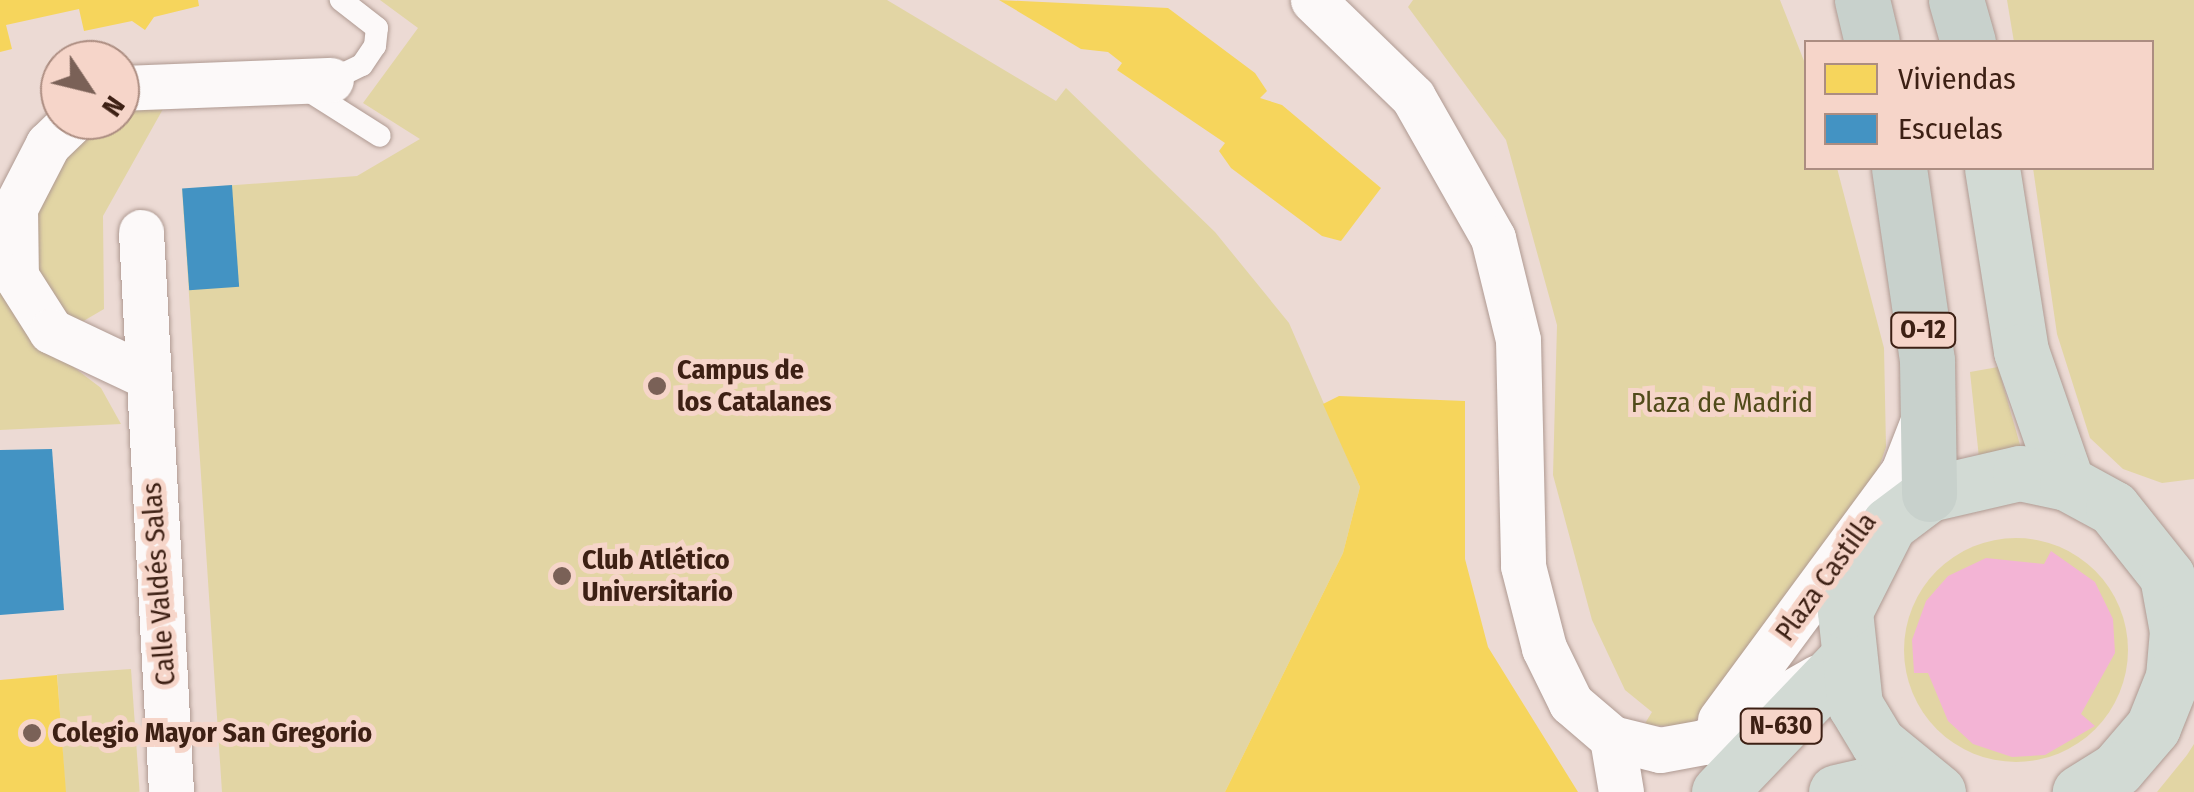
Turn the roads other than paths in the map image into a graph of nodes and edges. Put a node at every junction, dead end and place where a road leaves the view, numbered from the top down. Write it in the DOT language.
graph roads {
  1 [pos="341,0"];
  2 [pos="1313,0"];
  3 [pos="1862,0"];
  4 [pos="1956,0"];
  5 [pos="1982,0"];
  6 [pos="1872,40"];
  7 [pos="1967,40"];
  8 [pos="1980,40"];
  9 [pos="312,81"];
  10 [pos="140,87"];
  11 [pos="380,136"];
  12 [pos="52,140"];
  13 [pos="1899,170"];
  14 [pos="1992,170"];
  15 [pos="7,208"];
  16 [pos="140,232"];
  17 [pos="146,376"];
  18 [pos="1930,403"];
  19 [pos="2067,483"];
  20 [pos="1929,494"];
  21 [pos="2171,539"];
  22 [pos="1839,665"];
  23 [pos="2184,669"];
  24 [pos="1612,738"];
  25 [pos="1712,767"];
  26 [pos="1924,784"];
  27 [pos="1840,791"];
  28 [pos="172,792"];
  29 [pos="1621,792"];
  30 [pos="2080,792"];
  1 -- 9 [label="lane"];
  2 -- 24 [label="street"];
  3 -- 6 [label="highway"];
  4 -- 7 [label="highway"];
  5 -- 8 [label="highway"];
  9 -- 10 [label="street"];
  9 -- 11 [label="lane"];
  12 -- 15 [label="street"];
  13 -- 18 [label="highway, O-12"];
  14 -- 19 [label="highway"];
  15 -- 17 [label="street"];
  16 -- 17 [label="street, Calle Valdés Salas"];
  17 -- 28 [label="street, Calle Valdés Salas"];
  18 -- 20 [label="highway, O-12"];
  18 -- 25 [label="street, Plaza Castilla"];
  19 -- 20 [label="highway"];
  19 -- 21 [label="highway"];
  20 -- 22 [label="highway"];
  21 -- 23 [label="highway"];
  22 -- 25 [label="highway, N-630"];
  22 -- 26 [label="highway"];
  23 -- 30 [label="highway"];
  24 -- 25 [label="street"];
  24 -- 29 [label="street"];
  26 -- 27 [label="highway"];
}
